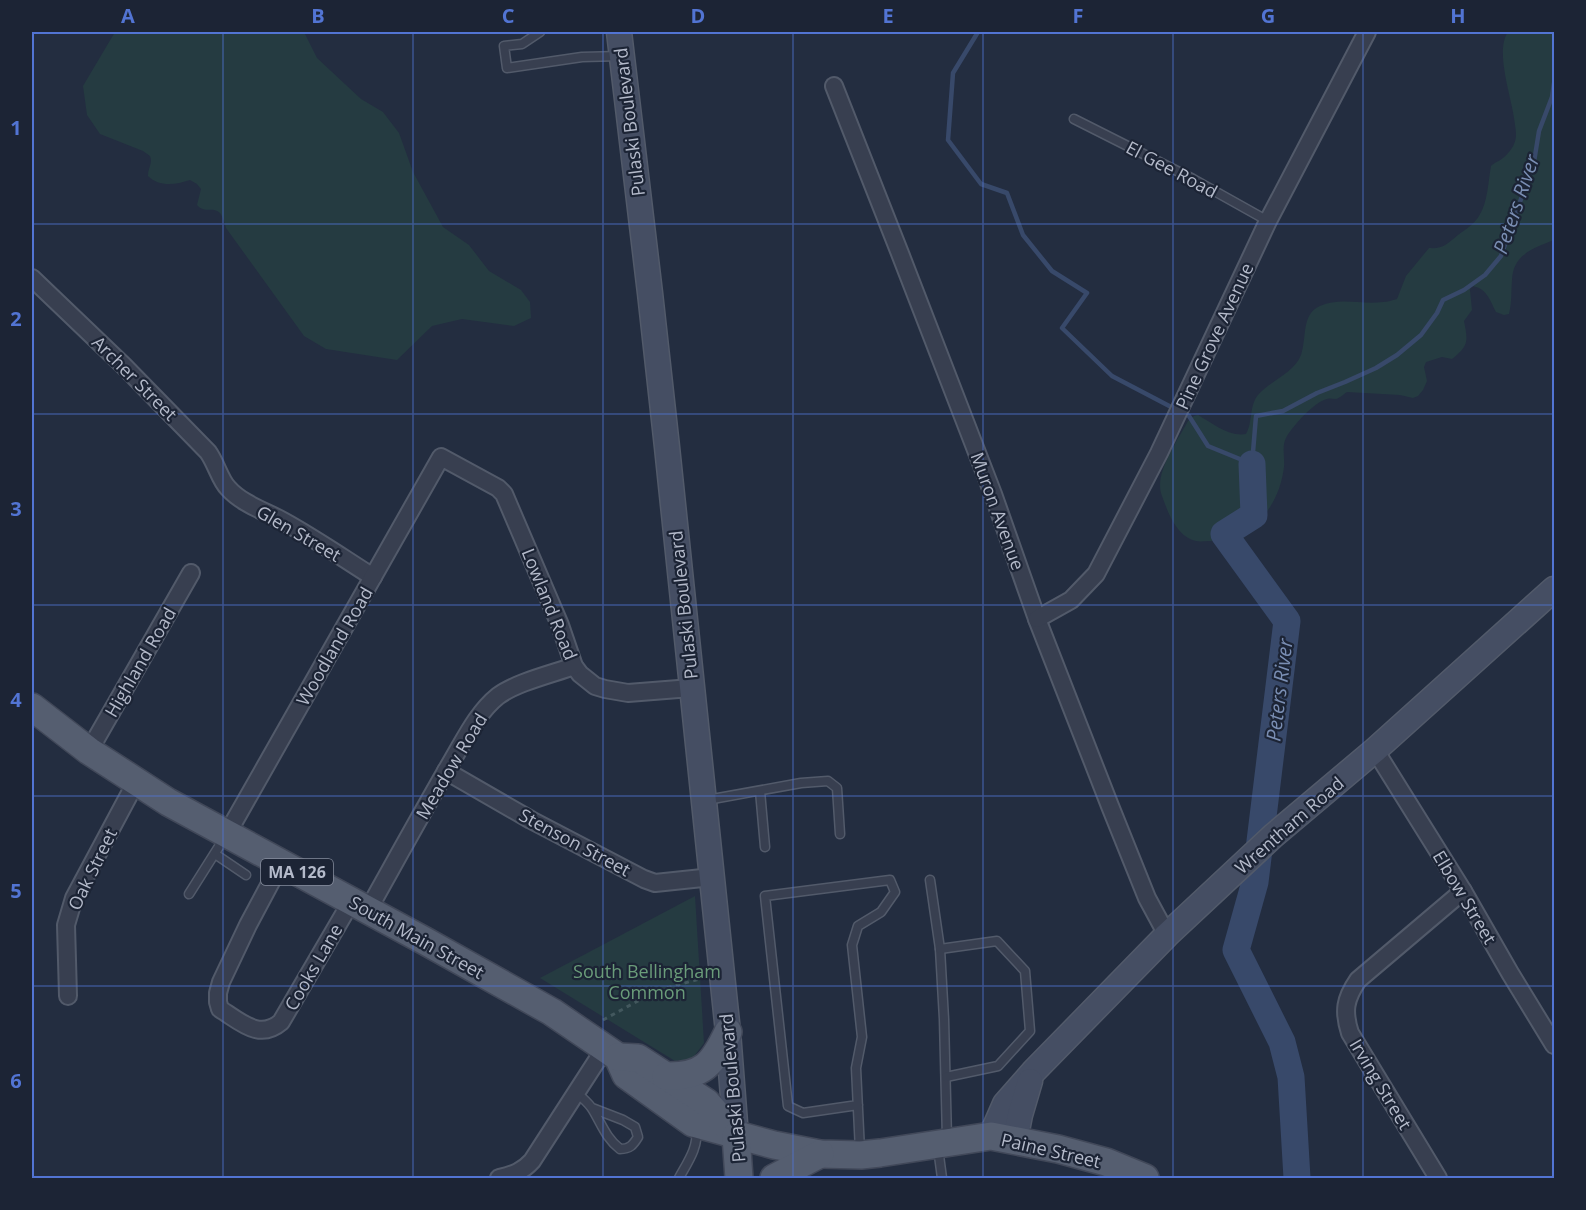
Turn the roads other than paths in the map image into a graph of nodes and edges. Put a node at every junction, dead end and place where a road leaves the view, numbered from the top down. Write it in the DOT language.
graph roads {
  1 [pos="540,32"];
  2 [pos="619,32"];
  3 [pos="1367,32"];
  4 [pos="621,56"];
  5 [pos="834,86"];
  6 [pos="1074,119"];
  7 [pos="1268,221"];
  8 [pos="32,278"];
  9 [pos="441,457"];
  10 [pos="226,486"];
  11 [pos="190,573"];
  12 [pos="373,577"];
  13 [pos="1554,589"];
  14 [pos="1037,619"];
  15 [pos="574,666"];
  16 [pos="691,688"];
  17 [pos="32,707"];
  18 [pos="1375,750"];
  19 [pos="89,751"];
  20 [pos="446,771"];
  21 [pos="136,782"];
  22 [pos="760,791"];
  23 [pos="704,801"];
  24 [pos="840,834"];
  25 [pos="221,844"];
  26 [pos="765,847"];
  27 [pos="281,863"];
  28 [pos="246,875"];
  29 [pos="712,878"];
  30 [pos="930,880"];
  31 [pos="1463,891"];
  32 [pos="189,894"];
  33 [pos="359,906"];
  34 [pos="1167,934"];
  35 [pos="940,949"];
  36 [pos="68,996"];
  37 [pos="728,1032"];
  38 [pos="1554,1045"];
  39 [pos="611,1053"];
  40 [pos="666,1076"];
  41 [pos="946,1077"];
  42 [pos="576,1092"];
  43 [pos="858,1105"];
  44 [pos="592,1108"];
  45 [pos="693,1123"];
  46 [pos="736,1136"];
  47 [pos="1003,1139"];
  48 [pos="943,1143"];
  49 [pos="820,1154"];
  50 [pos="861,1155"];
  51 [pos="499,1179"];
  52 [pos="679,1179"];
  53 [pos="739,1179"];
  54 [pos="774,1179"];
  55 [pos="942,1179"];
  56 [pos="1145,1179"];
  57 [pos="1438,1179"];
  1 -- 4 [label="lane"];
  2 -- 4 [label="main road, Pulaski Boulevard"];
  3 -- 7 [label="street, Pine Grove Avenue"];
  4 -- 16 [label="main road, Pulaski Boulevard"];
  5 -- 14 [label="street, Muron Avenue"];
  6 -- 7 [label="lane, El Gee Road"];
  7 -- 14 [label="street, Pine Grove Avenue"];
  8 -- 10 [label="street, Archer Street"];
  9 -- 12 [label="street, Woodland Road"];
  9 -- 15 [label="street, Lowland Road"];
  10 -- 12 [label="street, Glen Street"];
  11 -- 19 [label="street, Highland Road"];
  12 -- 25 [label="street, Woodland Road"];
  13 -- 18 [label="main road, Wrentham Road"];
  14 -- 34 [label="street, Muron Avenue"];
  15 -- 16 [label="street, Lowland Road"];
  15 -- 20 [label="street, Meadow Road"];
  16 -- 23 [label="main road, Pulaski Boulevard"];
  17 -- 19 [label="main road, South Main Street / MA 126"];
  18 -- 31 [label="street, Elbow Street"];
  18 -- 34 [label="main road, Wrentham Road"];
  19 -- 21 [label="main road, South Main Street / MA 126"];
  20 -- 29 [label="street, Stenson Street"];
  20 -- 33 [label="street, Meadow Road"];
  21 -- 25 [label="main road, South Main Street / MA 126"];
  21 -- 36 [label="street, Oak Street"];
  22 -- 23 [label="lane"];
  22 -- 24 [label="lane"];
  22 -- 26 [label="lane"];
  23 -- 29 [label="main road, Pulaski Boulevard"];
  25 -- 27 [label="main road, South Main Street / MA 126"];
  25 -- 28 [label="lane"];
  25 -- 32 [label="lane"];
  27 -- 33 [label="main road, South Main Street / MA 126"];
  27 -- 33 [label="street, Cooks Lane"];
  29 -- 37 [label="main road, Pulaski Boulevard"];
  30 -- 35 [label="lane"];
  31 -- 38 [label="street, Elbow Street"];
  31 -- 57 [label="street, Irving Street"];
  33 -- 39 [label="main road, South Main Street / MA 126"];
  34 -- 47 [label="main road, Wrentham Road"];
  35 -- 41 [label="lane"];
  35 -- 41 [label="lane"];
  37 -- 40 [label="main road"];
  37 -- 46 [label="main road, Pulaski Boulevard"];
  39 -- 40 [label="main road, South Main Street / MA 126"];
  39 -- 42 [label="street"];
  39 -- 45 [label="main road, South Main Street / MA 126"];
  40 -- 46 [label="main road, South Main Street / MA 126"];
  41 -- 48 [label="lane"];
  42 -- 44 [label="lane"];
  42 -- 51 [label="street"];
  43 -- 43 [label="lane"];
  43 -- 50 [label="lane"];
  44 -- 44 [label="lane"];
  45 -- 46 [label="main road, South Main Street / MA 126"];
  45 -- 52 [label="lane"];
  46 -- 49 [label="main road, Paine Street"];
  46 -- 53 [label="main road, Pulaski Boulevard"];
  47 -- 48 [label="main road, Paine Street"];
  47 -- 56 [label="main road, Paine Street"];
  48 -- 50 [label="main road, Paine Street"];
  48 -- 55 [label="lane"];
  49 -- 50 [label="main road, Paine Street"];
  49 -- 54 [label="main road"];
}
